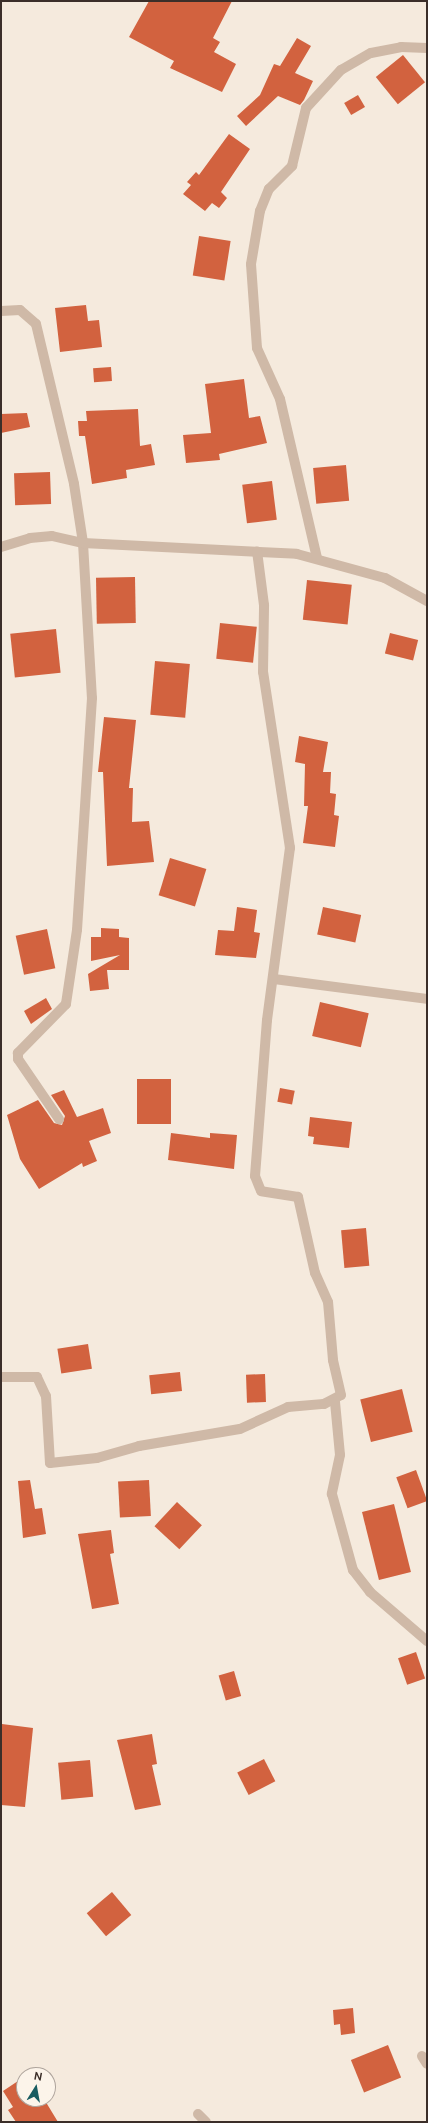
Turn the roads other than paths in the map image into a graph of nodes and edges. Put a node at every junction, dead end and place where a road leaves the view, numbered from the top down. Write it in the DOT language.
graph roads {
  1 [pos="427,48"];
  2 [pos="1,311"];
  3 [pos="83,543"];
  4 [pos="1,547"];
  5 [pos="257,551"];
  6 [pos="317,558"];
  7 [pos="427,601"];
  8 [pos="274,979"];
  9 [pos="427,999"];
  10 [pos="59,1119"];
  11 [pos="1,1377"];
  12 [pos="335,1402"];
  13 [pos="427,1641"];
  14 [pos="198,2114"];
  15 [pos="206,2122"];
  1 -- 6 [label="street"];
  2 -- 3 [label="street"];
  3 -- 4 [label="street"];
  3 -- 5 [label="street"];
  3 -- 10 [label="street"];
  5 -- 6 [label="street"];
  5 -- 8 [label="street"];
  6 -- 7 [label="street"];
  8 -- 9 [label="street"];
  8 -- 12 [label="street"];
  11 -- 12 [label="street"];
  12 -- 13 [label="street"];
  14 -- 15 [label="street"];
}
